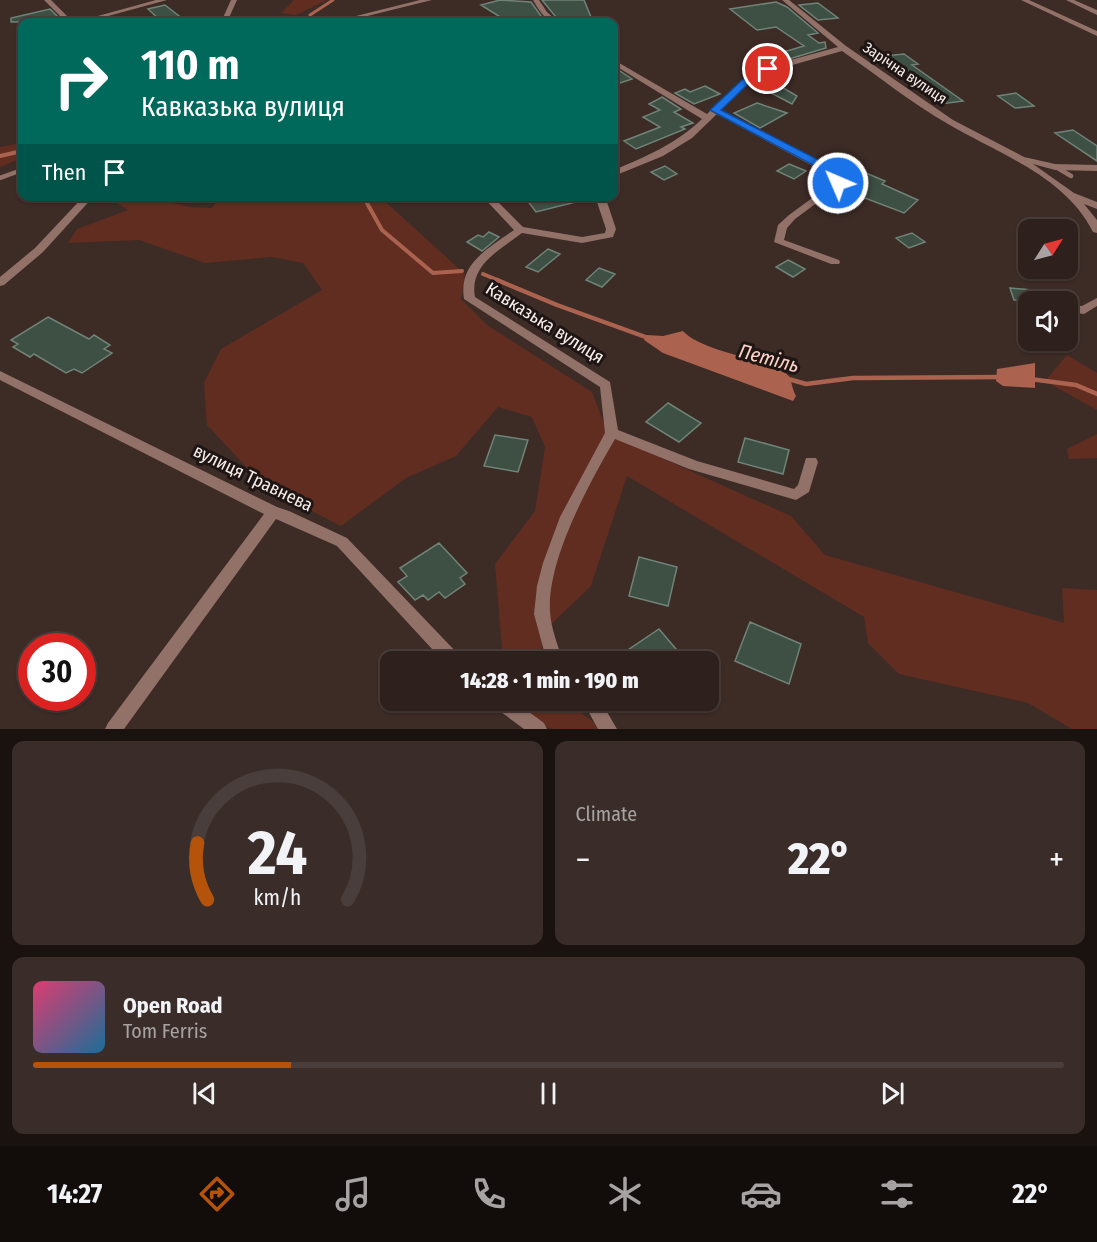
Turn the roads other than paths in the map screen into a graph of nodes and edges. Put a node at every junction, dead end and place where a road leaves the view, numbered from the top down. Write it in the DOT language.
graph roads {
  1 [pos="47,0"];
  2 [pos="164,0"];
  3 [pos="234,0"];
  4 [pos="429,0"];
  5 [pos="536,0"];
  6 [pos="785,0"];
  7 [pos="1024,0"];
  8 [pos="1069,0"];
  9 [pos="1097,13"];
  10 [pos="66,18"];
  11 [pos="95,18"];
  12 [pos="227,18"];
  13 [pos="353,18"];
  14 [pos="550,18"];
  15 [pos="1097,34"];
  16 [pos="843,48"];
  17 [pos="618,64"];
  18 [pos="715,110"];
  19 [pos="707,118"];
  20 [pos="1018,157"];
  21 [pos="1055,167"];
  22 [pos="1097,168"];
  23 [pos="18,171"];
  24 [pos="618,171"];
  25 [pos="1071,176"];
  26 [pos="0,178"];
  27 [pos="1071,195"];
  28 [pos="85,201"];
  29 [pos="491,201"];
  30 [pos="602,201"];
  31 [pos="1097,206"];
  32 [pos="520,230"];
  33 [pos="1097,230"];
  34 [pos="835,262"];
  35 [pos="0,283"];
  36 [pos="1097,301"];
  37 [pos="1078,310"];
  38 [pos="0,375"];
  39 [pos="612,433"];
  40 [pos="811,462"];
  41 [pos="273,512"];
  42 [pos="445,651"];
  43 [pos="552,651"];
  44 [pos="514,711"];
  45 [pos="597,711"];
  46 [pos="114,729"];
  47 [pos="538,729"];
  48 [pos="608,729"];
  1 -- 10 [label="street"];
  2 -- 11 [label="street"];
  3 -- 12 [label="street"];
  4 -- 13 [label="street"];
  5 -- 14 [label="street"];
  6 -- 16 [label="street, Зарічна вулиця"];
  7 -- 15 [label="street"];
  8 -- 9 [label="street"];
  16 -- 18 [label="street"];
  16 -- 20 [label="street, Зарічна вулиця"];
  17 -- 19 [label="street"];
  18 -- 19 [label="street"];
  18 -- 34 [label="street"];
  19 -- 24 [label="street"];
  20 -- 21 [label="street, Зарічна вулиця"];
  20 -- 27 [label="street, Зарічна вулиця"];
  21 -- 22 [label="street, Зарічна вулиця"];
  21 -- 25 [label="lane"];
  23 -- 26 [label="lane"];
  27 -- 31 [label="street, Зарічна вулиця"];
  27 -- 33 [label="street"];
  28 -- 35 [label="street"];
  29 -- 32 [label="street"];
  30 -- 32 [label="street"];
  32 -- 39 [label="street, Кавказька вулиця"];
  36 -- 37 [label="street"];
  38 -- 41 [label="street, вулиця Травнева"];
  39 -- 40 [label="street"];
  39 -- 43 [label="street"];
  41 -- 42 [label="street, вулиця Травнева"];
  41 -- 46 [label="street"];
  44 -- 47 [label="street"];
  45 -- 48 [label="street"];
}
